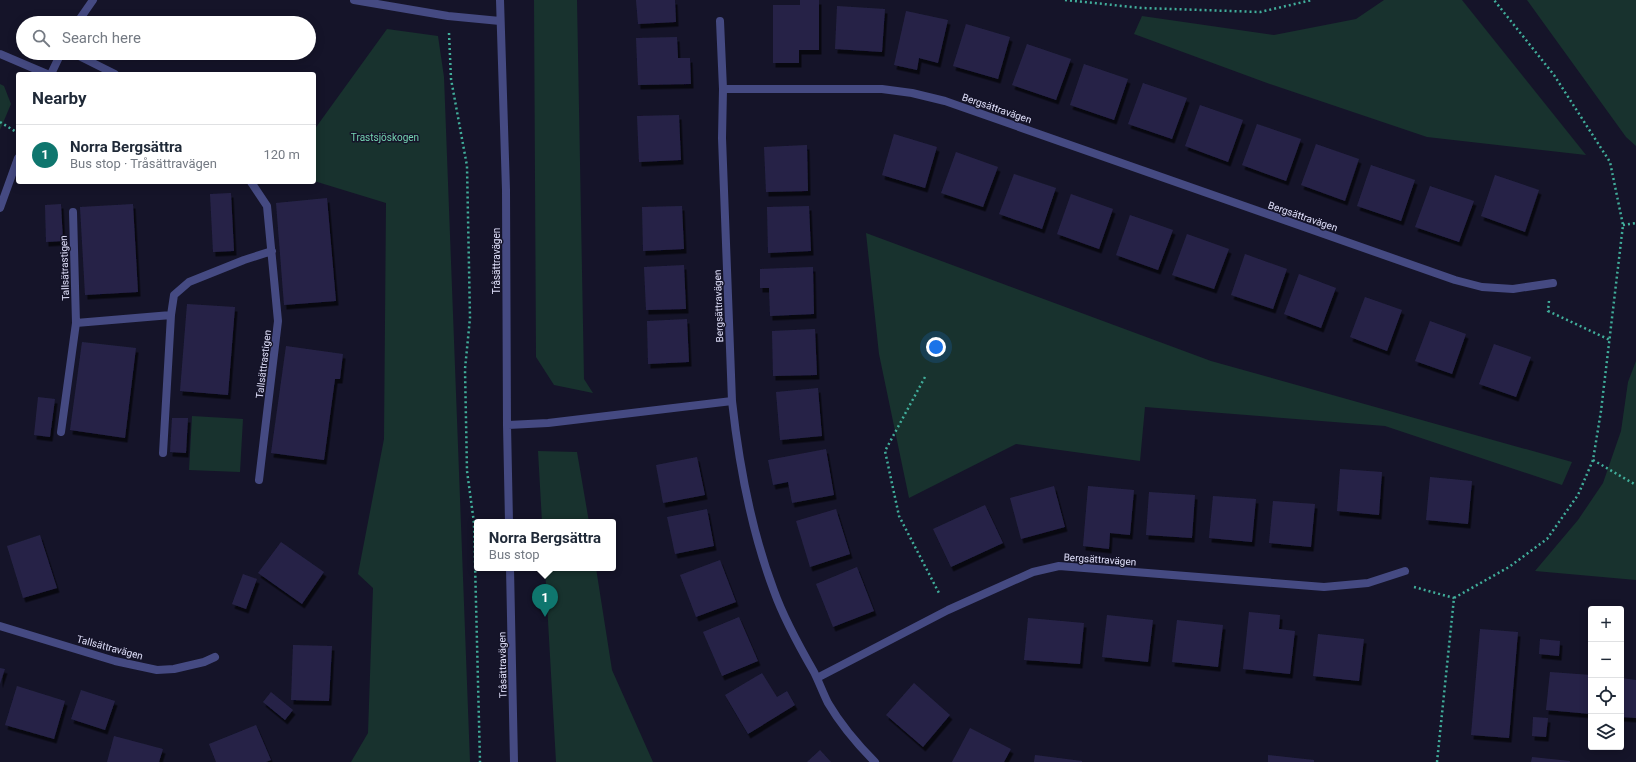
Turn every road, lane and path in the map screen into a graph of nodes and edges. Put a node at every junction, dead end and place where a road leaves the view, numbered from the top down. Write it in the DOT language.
graph roads {
  1 [pos="93,0"];
  2 [pos="354,0"];
  3 [pos="500,0"];
  4 [pos="1064,0"];
  5 [pos="1312,0"];
  6 [pos="1494,0"];
  7 [pos="82,16"];
  8 [pos="448,16"];
  9 [pos="500,21"];
  10 [pos="720,21"];
  11 [pos="0,54"];
  12 [pos="58,60"];
  13 [pos="87,60"];
  14 [pos="42,72"];
  15 [pos="52,72"];
  16 [pos="111,72"];
  17 [pos="723,89"];
  18 [pos="0,122"];
  19 [pos="16,132"];
  20 [pos="16,164"];
  21 [pos="252,184"];
  22 [pos="0,208"];
  23 [pos="72,212"];
  24 [pos="1636,223"];
  25 [pos="1623,225"];
  26 [pos="272,251"];
  27 [pos="1553,283"];
  28 [pos="171,315"];
  29 [pos="76,322"];
  30 [pos="1610,340"];
  31 [pos="925,377"];
  32 [pos="732,401"];
  33 [pos="507,425"];
  34 [pos="61,432"];
  35 [pos="163,453"];
  36 [pos="1592,460"];
  37 [pos="259,480"];
  38 [pos="1636,485"];
  39 [pos="509,519"];
  40 [pos="474,522"];
  41 [pos="475,571"];
  42 [pos="510,571"];
  43 [pos="1405,571"];
  44 [pos="1454,598"];
  45 [pos="948,610"];
  46 [pos="0,626"];
  47 [pos="215,658"];
  48 [pos="817,678"];
  49 [pos="480,762"];
  50 [pos="514,762"];
  51 [pos="875,762"];
  52 [pos="1436,762"];
  1 -- 7 [label="street"];
  2 -- 8 [label="street"];
  3 -- 9 [label="street, Tråsättravägen"];
  4 -- 5 [label="path"];
  6 -- 25 [label="path"];
  8 -- 9 [label="street"];
  8 -- 40 [label="path"];
  9 -- 33 [label="street, Tråsättravägen"];
  10 -- 17 [label="street"];
  11 -- 14 [label="street"];
  12 -- 15 [label="street"];
  13 -- 16 [label="street"];
  17 -- 27 [label="street, Bergsättravägen"];
  17 -- 32 [label="street, Bergsättravägen"];
  18 -- 19 [label="path"];
  20 -- 22 [label="street"];
  21 -- 26 [label="street, Tallsättrastigen"];
  23 -- 29 [label="street, Tallsätrastigen"];
  24 -- 25 [label="path"];
  25 -- 30 [label="path"];
  26 -- 28 [label="street"];
  26 -- 37 [label="street, Tallsättrastigen"];
  27 -- 30 [label="path"];
  28 -- 29 [label="street"];
  28 -- 35 [label="street"];
  29 -- 34 [label="street"];
  30 -- 36 [label="path"];
  31 -- 45 [label="path"];
  32 -- 33 [label="street"];
  32 -- 48 [label="street, Bergsättravägen"];
  33 -- 39 [label="street, Tråsättravägen"];
  36 -- 38 [label="path"];
  36 -- 44 [label="path"];
  41 -- 49 [label="path"];
  42 -- 50 [label="street, Tråsättravägen"];
  43 -- 44 [label="path"];
  43 -- 45 [label="street, Bergsättravägen"];
  44 -- 52 [label="path"];
  45 -- 48 [label="street, Bergsättravägen"];
  46 -- 47 [label="street, Tallsättravägen"];
  48 -- 51 [label="street, Bergsättravägen"];
}
